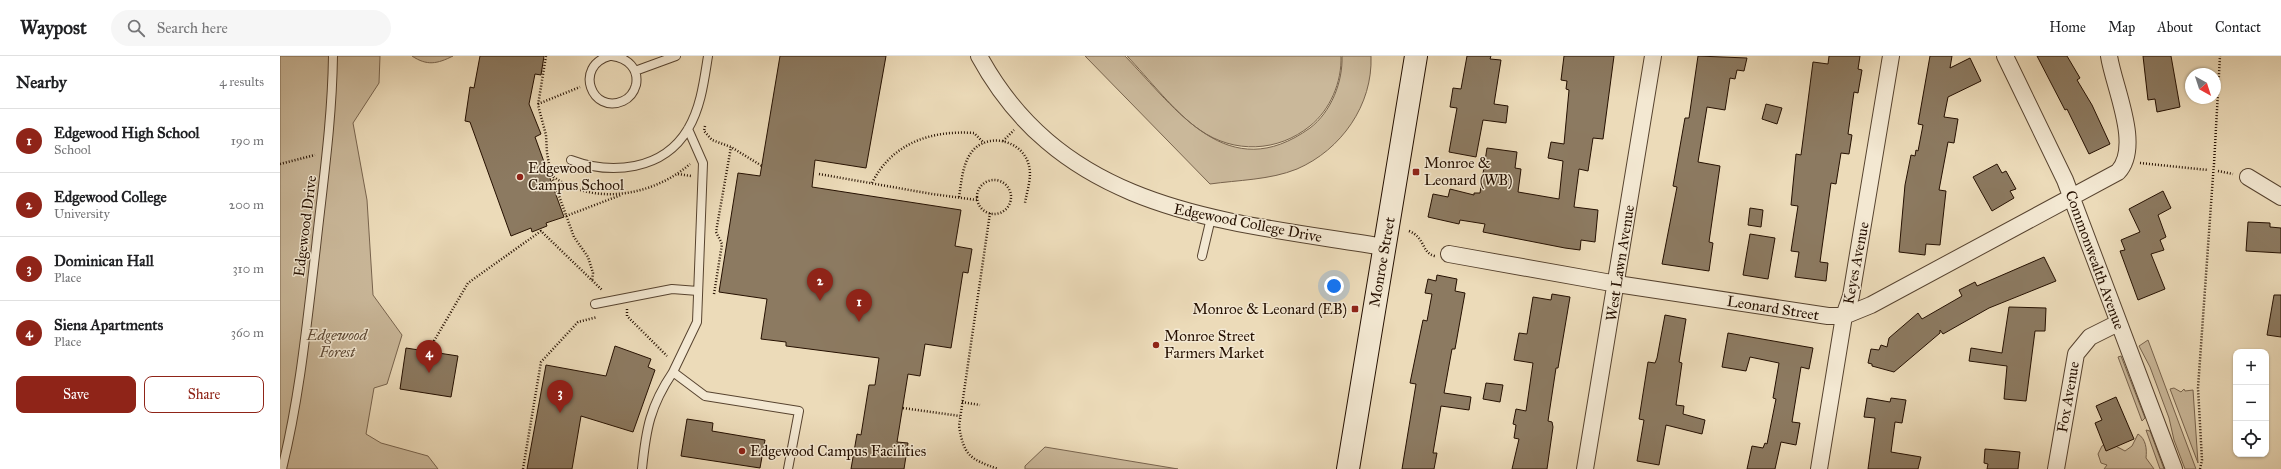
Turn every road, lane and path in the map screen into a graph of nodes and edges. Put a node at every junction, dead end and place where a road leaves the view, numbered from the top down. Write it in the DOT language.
graph roads {
  1 [pos="333,56"];
  2 [pos="546,56"];
  3 [pos="611,56"];
  4 [pos="676,56"];
  5 [pos="708,56"];
  6 [pos="979,56"];
  7 [pos="1416,56"];
  8 [pos="1653,56"];
  9 [pos="1891,56"];
  10 [pos="2005,56"];
  11 [pos="2109,56"];
  12 [pos="2220,56"];
  13 [pos="635,71"];
  14 [pos="589,82"];
  15 [pos="538,105"];
  16 [pos="707,120"];
  17 [pos="688,129"];
  18 [pos="984,143"];
  19 [pos="731,147"];
  20 [pos="327,152"];
  21 [pos="571,160"];
  22 [pos="2126,160"];
  23 [pos="280,164"];
  24 [pos="762,166"];
  25 [pos="2208,170"];
  26 [pos="819,174"];
  27 [pos="2248,177"];
  28 [pos="872,183"];
  29 [pos="625,193"];
  30 [pos="959,197"];
  31 [pos="2072,197"];
  32 [pos="2281,197"];
  33 [pos="977,200"];
  34 [pos="1026,203"];
  35 [pos="990,213"];
  36 [pos="566,216"];
  37 [pos="1211,218"];
  38 [pos="1409,231"];
  39 [pos="1384,247"];
  40 [pos="1449,254"];
  41 [pos="1202,256"];
  42 [pos="592,281"];
  43 [pos="1617,284"];
  44 [pos="602,291"];
  45 [pos="698,291"];
  46 [pos="714,294"];
  47 [pos="626,299"];
  48 [pos="595,304"];
  49 [pos="1844,316"];
  50 [pos="2118,323"];
  51 [pos="433,350"];
  52 [pos="679,362"];
  53 [pos="673,372"];
  54 [pos="962,402"];
  55 [pos="980,405"];
  56 [pos="903,408"];
  57 [pos="960,416"];
  58 [pos="282,469"];
  59 [pos="523,469"];
  60 [pos="642,469"];
  61 [pos="788,469"];
  62 [pos="998,469"];
  63 [pos="1348,469"];
  64 [pos="1585,469"];
  65 [pos="1819,469"];
  66 [pos="2056,469"];
  67 [pos="2174,469"];
  68 [pos="2200,469"];
  1 -- 20 [label="lane, Edgewood Drive"];
  2 -- 15 [label="path"];
  3 -- 13 [label="lane"];
  3 -- 14 [label="lane"];
  4 -- 13 [label="lane"];
  5 -- 17 [label="lane"];
  6 -- 37 [label="street, Edgewood College Drive"];
  7 -- 39 [label="main road, Monroe Street"];
  8 -- 43 [label="street, West Lawn Avenue"];
  9 -- 49 [label="street, Keyes Avenue"];
  10 -- 31 [label="street, Commonwealth Avenue"];
  11 -- 22 [label="street"];
  12 -- 68 [label="path, bridge"];
  13 -- 14 [label="lane"];
  14 -- 15 [label="path"];
  15 -- 36 [label="path"];
  16 -- 19 [label="path"];
  17 -- 21 [label="lane"];
  17 -- 45 [label="lane"];
  18 -- 28 [label="path"];
  18 -- 30 [label="path"];
  18 -- 34 [label="path"];
  19 -- 24 [label="path"];
  19 -- 46 [label="path"];
  20 -- 23 [label="path"];
  20 -- 58 [label="lane, Edgewood Drive"];
  22 -- 25 [label="path"];
  22 -- 31 [label="street"];
  26 -- 28 [label="path"];
  27 -- 32 [label="street"];
  28 -- 30 [label="path"];
  29 -- 36 [label="path"];
  30 -- 33 [label="path"];
  31 -- 49 [label="street, Leonard Street"];
  31 -- 50 [label="street, Commonwealth Avenue"];
  33 -- 35 [label="path"];
  33 -- 35 [label="path"];
  35 -- 54 [label="path"];
  36 -- 42 [label="path"];
  37 -- 39 [label="street, Edgewood College Drive"];
  37 -- 41 [label="lane"];
  38 -- 40 [label="path"];
  39 -- 63 [label="main road, Monroe Street"];
  40 -- 43 [label="street, Leonard Street"];
  42 -- 44 [label="path"];
  42 -- 51 [label="path"];
  43 -- 49 [label="street, Leonard Street"];
  43 -- 64 [label="street, West Lawn Avenue"];
  44 -- 47 [label="path"];
  44 -- 48 [label="path"];
  45 -- 47 [label="lane"];
  45 -- 52 [label="lane"];
  47 -- 48 [label="lane"];
  47 -- 52 [label="path"];
  48 -- 59 [label="path"];
  49 -- 65 [label="street, Keyes Avenue"];
  50 -- 66 [label="street, Fox Avenue"];
  50 -- 67 [label="street, Commonwealth Avenue"];
  52 -- 53 [label="lane"];
  53 -- 60 [label="lane"];
  53 -- 61 [label="lane"];
  54 -- 55 [label="path"];
  54 -- 57 [label="path"];
  56 -- 57 [label="path"];
  57 -- 62 [label="path"];
}
